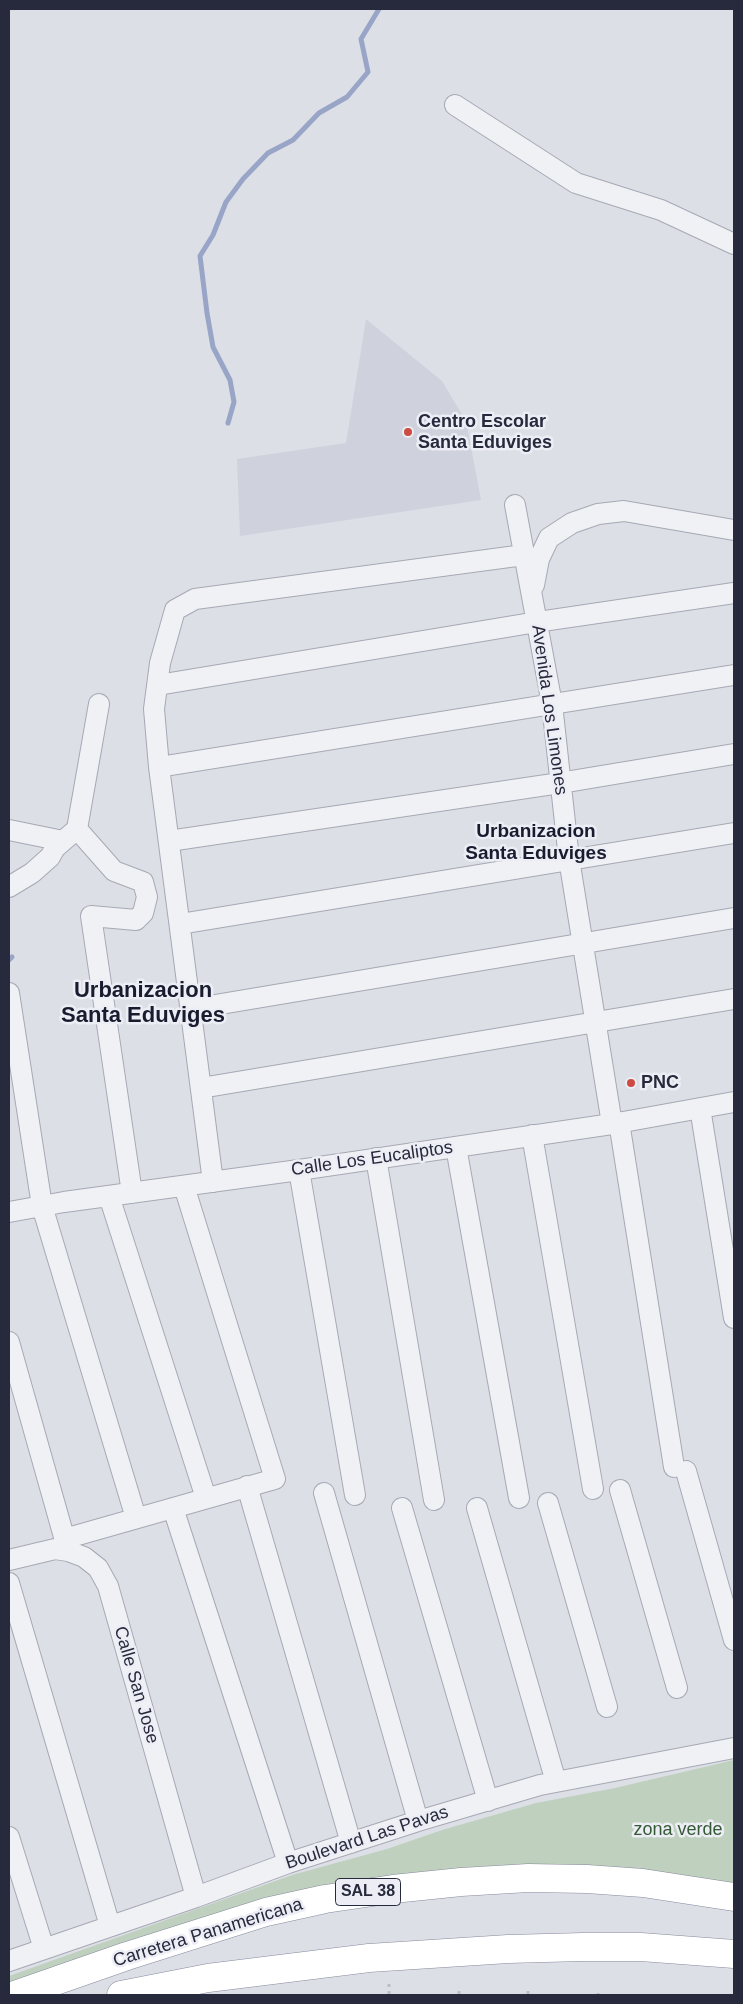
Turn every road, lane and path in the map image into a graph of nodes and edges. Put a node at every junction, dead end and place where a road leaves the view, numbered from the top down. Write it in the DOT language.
graph roads {
  1 [pos="455,104"];
  2 [pos="734,244"];
  3 [pos="515,505"];
  4 [pos="734,530"];
  5 [pos="524,555"];
  6 [pos="734,592"];
  7 [pos="532,600"];
  8 [pos="537,622"];
  9 [pos="734,675"];
  10 [pos="158,684"];
  11 [pos="99,704"];
  12 [pos="552,704"];
  13 [pos="734,754"];
  14 [pos="159,768"];
  15 [pos="560,783"];
  16 [pos="9,830"];
  17 [pos="734,832"];
  18 [pos="70,835"];
  19 [pos="169,841"];
  20 [pos="569,859"];
  21 [pos="9,887"];
  22 [pos="734,918"];
  23 [pos="180,924"];
  24 [pos="583,945"];
  25 [pos="9,993"];
  26 [pos="734,999"];
  27 [pos="191,1009"];
  28 [pos="595,1022"];
  29 [pos="201,1088"];
  30 [pos="734,1102"];
  31 [pos="700,1108"];
  32 [pos="615,1123"];
  33 [pos="532,1136"];
  34 [pos="456,1146"];
  35 [pos="376,1158"];
  36 [pos="299,1170"];
  37 [pos="213,1182"];
  38 [pos="184,1186"];
  39 [pos="132,1193"];
  40 [pos="109,1196"];
  41 [pos="42,1206"];
  42 [pos="9,1212"];
  43 [pos="734,1318"];
  44 [pos="9,1342"];
  45 [pos="247,1486"];
  46 [pos="593,1490"];
  47 [pos="620,1490"];
  48 [pos="324,1493"];
  49 [pos="355,1495"];
  50 [pos="206,1498"];
  51 [pos="519,1498"];
  52 [pos="434,1500"];
  53 [pos="548,1503"];
  54 [pos="173,1508"];
  55 [pos="402,1508"];
  56 [pos="477,1508"];
  57 [pos="136,1518"];
  58 [pos="66,1545"];
  59 [pos="9,1560"];
  60 [pos="9,1583"];
  61 [pos="734,1640"];
  62 [pos="677,1688"];
  63 [pos="607,1707"];
  64 [pos="734,1748"];
  65 [pos="556,1782"];
  66 [pos="488,1800"];
  67 [pos="418,1820"];
  68 [pos="9,1837"];
  69 [pos="351,1843"];
  70 [pos="288,1863"];
  71 [pos="196,1897"];
  72 [pos="734,1897"];
  73 [pos="110,1926"];
  74 [pos="44,1949"];
  75 [pos="734,1954"];
  76 [pos="9,1961"];
  77 [pos="389,1984"];
  78 [pos="459,1987"];
  79 [pos="528,1989"];
  80 [pos="15,1995"];
  81 [pos="121,1995"];
  82 [pos="389,1995"];
  83 [pos="459,1995"];
  84 [pos="528,1995"];
  1 -- 2 [label="street"];
  3 -- 5 [label="street, Avenida Los Limones"];
  4 -- 7 [label="street"];
  5 -- 7 [label="street, Avenida Los Limones"];
  5 -- 10 [label="street"];
  6 -- 8 [label="street"];
  7 -- 8 [label="street, Avenida Los Limones"];
  8 -- 10 [label="street"];
  8 -- 12 [label="street, Avenida Los Limones"];
  9 -- 12 [label="street"];
  10 -- 14 [label="street"];
  11 -- 18 [label="street"];
  12 -- 14 [label="street"];
  12 -- 15 [label="street, Avenida Los Limones"];
  13 -- 15 [label="street"];
  14 -- 19 [label="street"];
  15 -- 19 [label="street"];
  15 -- 20 [label="street, Avenida Los Limones"];
  16 -- 18 [label="street"];
  17 -- 20 [label="street"];
  18 -- 21 [label="street"];
  18 -- 39 [label="street"];
  19 -- 23 [label="street"];
  20 -- 23 [label="street"];
  20 -- 24 [label="street, Avenida Los Limones"];
  22 -- 24 [label="street"];
  23 -- 27 [label="street"];
  24 -- 27 [label="street"];
  24 -- 28 [label="street, Avenida Los Limones"];
  25 -- 41 [label="street"];
  26 -- 28 [label="street"];
  27 -- 29 [label="street"];
  28 -- 29 [label="street"];
  28 -- 32 [label="street, Avenida Los Limones"];
  29 -- 37 [label="street"];
  30 -- 31 [label="street, Calle Los Eucaliptos"];
  31 -- 32 [label="street, Calle Los Eucaliptos"];
  31 -- 43 [label="street"];
  32 -- 33 [label="street, Calle Los Eucaliptos"];
  32 -- 61 [label="street, Avenida Los Limones"];
  33 -- 34 [label="street, Calle Los Eucaliptos"];
  33 -- 46 [label="street"];
  34 -- 35 [label="street, Calle Los Eucaliptos"];
  34 -- 51 [label="street"];
  35 -- 36 [label="street, Calle Los Eucaliptos"];
  35 -- 52 [label="street"];
  36 -- 37 [label="street, Calle Los Eucaliptos"];
  36 -- 49 [label="street"];
  37 -- 38 [label="street, Calle Los Eucaliptos"];
  38 -- 39 [label="street, Calle Los Eucaliptos"];
  38 -- 45 [label="street"];
  39 -- 40 [label="street, Calle Los Eucaliptos"];
  40 -- 41 [label="street, Calle Los Eucaliptos"];
  40 -- 50 [label="street"];
  41 -- 42 [label="street, Calle Los Eucaliptos"];
  41 -- 57 [label="street"];
  44 -- 58 [label="street"];
  45 -- 50 [label="street"];
  45 -- 69 [label="street"];
  47 -- 62 [label="street"];
  48 -- 67 [label="street"];
  50 -- 54 [label="street"];
  53 -- 63 [label="street"];
  54 -- 57 [label="street"];
  54 -- 70 [label="street"];
  55 -- 66 [label="street"];
  56 -- 65 [label="street"];
  57 -- 58 [label="street"];
  58 -- 59 [label="street, Calle San Jose"];
  58 -- 71 [label="street, Calle San Jose"];
  60 -- 73 [label="street"];
  64 -- 65 [label="street, Boulevard Las Pavas"];
  65 -- 66 [label="street, Boulevard Las Pavas"];
  66 -- 67 [label="street, Boulevard Las Pavas"];
  67 -- 69 [label="street, Boulevard Las Pavas"];
  68 -- 74 [label="street"];
  69 -- 70 [label="street, Boulevard Las Pavas"];
  70 -- 71 [label="street, Boulevard Las Pavas"];
  71 -- 73 [label="street, Boulevard Las Pavas"];
  72 -- 80 [label="highway, Carretera Panamericana / SAL 38"];
  73 -- 74 [label="street, Boulevard Las Pavas"];
  74 -- 76 [label="street, Boulevard Las Pavas"];
  75 -- 81 [label="highway, Carretera Panamericana"];
  77 -- 82 [label="path"];
  78 -- 83 [label="path"];
  79 -- 84 [label="path"];
}
